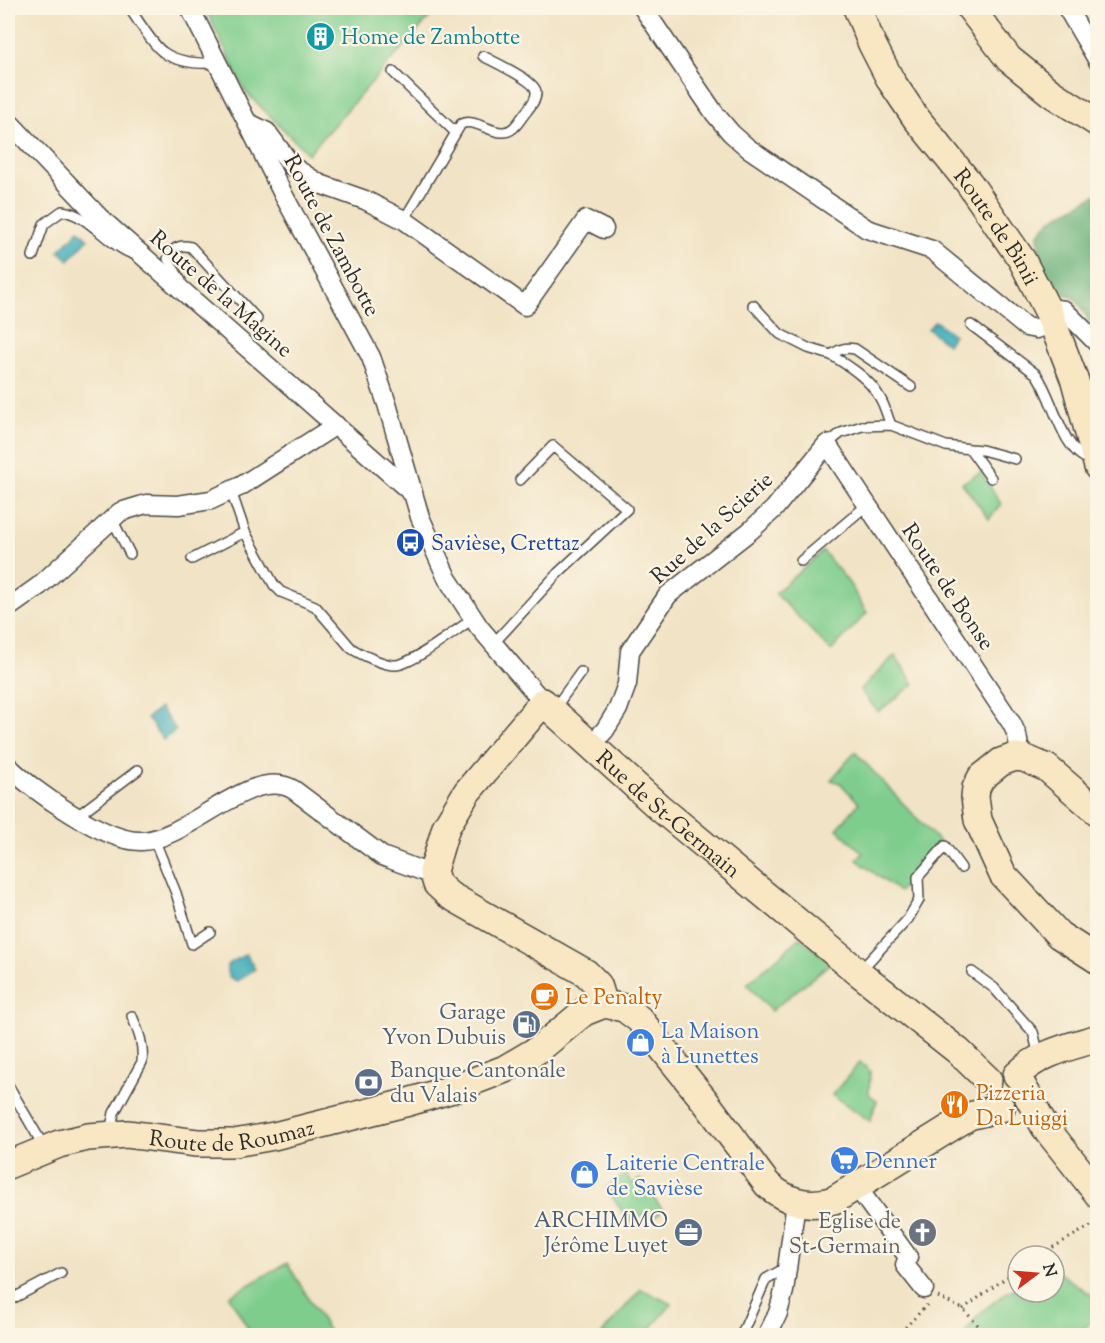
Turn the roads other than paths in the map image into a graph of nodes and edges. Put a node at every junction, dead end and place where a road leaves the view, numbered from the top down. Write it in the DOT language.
graph roads {
  1 [pos="129,8"];
  2 [pos="190,8"];
  3 [pos="643,8"];
  4 [pos="857,8"];
  5 [pos="970,8"];
  6 [pos="1067,8"];
  7 [pos="483,56"];
  8 [pos="1098,62"];
  9 [pos="217,63"];
  10 [pos="393,72"];
  11 [pos="8,121"];
  12 [pos="246,122"];
  13 [pos="1098,123"];
  14 [pos="455,132"];
  15 [pos="404,220"];
  16 [pos="604,229"];
  17 [pos="33,256"];
  18 [pos="147,259"];
  19 [pos="182,290"];
  20 [pos="753,305"];
  21 [pos="1051,317"];
  22 [pos="257,319"];
  23 [pos="971,325"];
  24 [pos="1098,344"];
  25 [pos="831,355"];
  26 [pos="911,387"];
  27 [pos="336,425"];
  28 [pos="891,425"];
  29 [pos="827,444"];
  30 [pos="970,450"];
  31 [pos="1015,459"];
  32 [pos="1097,464"];
  33 [pos="991,478"];
  34 [pos="520,480"];
  35 [pos="231,491"];
  36 [pos="412,493"];
  37 [pos="867,505"];
  38 [pos="112,519"];
  39 [pos="245,532"];
  40 [pos="130,554"];
  41 [pos="192,559"];
  42 [pos="801,561"];
  43 [pos="8,608"];
  44 [pos="473,619"];
  45 [pos="494,644"];
  46 [pos="581,672"];
  47 [pos="548,706"];
  48 [pos="591,745"];
  49 [pos="1021,758"];
  50 [pos="8,766"];
  51 [pos="138,770"];
  52 [pos="1098,812"];
  53 [pos="78,816"];
  54 [pos="154,839"];
  55 [pos="961,868"];
  56 [pos="434,875"];
  57 [pos="210,932"];
  58 [pos="1098,960"];
  59 [pos="858,972"];
  60 [pos="972,972"];
  61 [pos="604,1004"];
  62 [pos="132,1016"];
  63 [pos="1098,1038"];
  64 [pos="1040,1057"];
  65 [pos="8,1084"];
  66 [pos="1005,1091"];
  67 [pos="109,1134"];
  68 [pos="45,1149"];
  69 [pos="8,1165"];
  70 [pos="857,1187"];
  71 [pos="1098,1194"];
  72 [pos="796,1202"];
  73 [pos="787,1267"];
  74 [pos="61,1274"];
  75 [pos="924,1289"];
  76 [pos="8,1301"];
  77 [pos="741,1335"];
  78 [pos="767,1335"];
  1 -- 9 [label="lane"];
  2 -- 9 [label="street, Route de Zambotte"];
  3 -- 21 [label="street"];
  4 -- 21 [label="street, Route de Binii"];
  5 -- 13 [label="street"];
  6 -- 8 [label="street"];
  7 -- 14 [label="lane"];
  9 -- 12 [label="street, Route de Zambotte"];
  10 -- 14 [label="lane"];
  11 -- 18 [label="street, Route de la Magine"];
  12 -- 15 [label="street"];
  12 -- 36 [label="street, Route de Zambotte"];
  14 -- 15 [label="lane"];
  15 -- 16 [label="street"];
  17 -- 18 [label="lane"];
  18 -- 19 [label="street, Route de la Magine"];
  19 -- 22 [label="lane"];
  19 -- 27 [label="street, Route de la Magine"];
  20 -- 25 [label="lane"];
  21 -- 24 [label="street"];
  21 -- 32 [label="street, Route de Binii"];
  23 -- 32 [label="lane"];
  25 -- 26 [label="lane"];
  25 -- 28 [label="lane"];
  27 -- 35 [label="street"];
  27 -- 36 [label="street, Route de la Magine"];
  28 -- 29 [label="lane"];
  28 -- 30 [label="lane"];
  29 -- 37 [label="street, Route de Bonse"];
  29 -- 48 [label="street, Rue de la Scierie"];
  30 -- 31 [label="lane"];
  30 -- 33 [label="lane"];
  34 -- 45 [label="lane"];
  35 -- 38 [label="street"];
  35 -- 39 [label="lane"];
  36 -- 44 [label="street, Rue de St-Germain"];
  37 -- 42 [label="lane"];
  37 -- 49 [label="street, Route de Bonse"];
  38 -- 40 [label="lane"];
  38 -- 43 [label="street"];
  39 -- 41 [label="lane"];
  39 -- 44 [label="lane"];
  44 -- 45 [label="street, Rue de St-Germain"];
  45 -- 47 [label="street, Rue de St-Germain"];
  46 -- 47 [label="lane"];
  47 -- 48 [label="street, Rue de St-Germain"];
  47 -- 56 [label="street"];
  48 -- 59 [label="street, Rue de St-Germain"];
  49 -- 52 [label="street"];
  49 -- 58 [label="street"];
  50 -- 53 [label="street"];
  51 -- 53 [label="lane"];
  53 -- 54 [label="street"];
  54 -- 56 [label="street"];
  54 -- 57 [label="lane"];
  55 -- 59 [label="lane"];
  56 -- 61 [label="street"];
  59 -- 66 [label="street, Rue de St-Germain"];
  60 -- 64 [label="lane"];
  61 -- 67 [label="street, Route de Roumaz"];
  61 -- 72 [label="street"];
  62 -- 67 [label="lane"];
  63 -- 64 [label="street"];
  64 -- 66 [label="street"];
  65 -- 68 [label="lane"];
  66 -- 70 [label="street"];
  66 -- 71 [label="street, Rue de St-Germain"];
  67 -- 68 [label="street, Route de Roumaz"];
  68 -- 69 [label="street, Route de Roumaz"];
  70 -- 72 [label="street"];
  70 -- 75 [label="street"];
  72 -- 73 [label="street"];
  73 -- 77 [label="lane"];
  73 -- 78 [label="street"];
  74 -- 76 [label="lane"];
}
